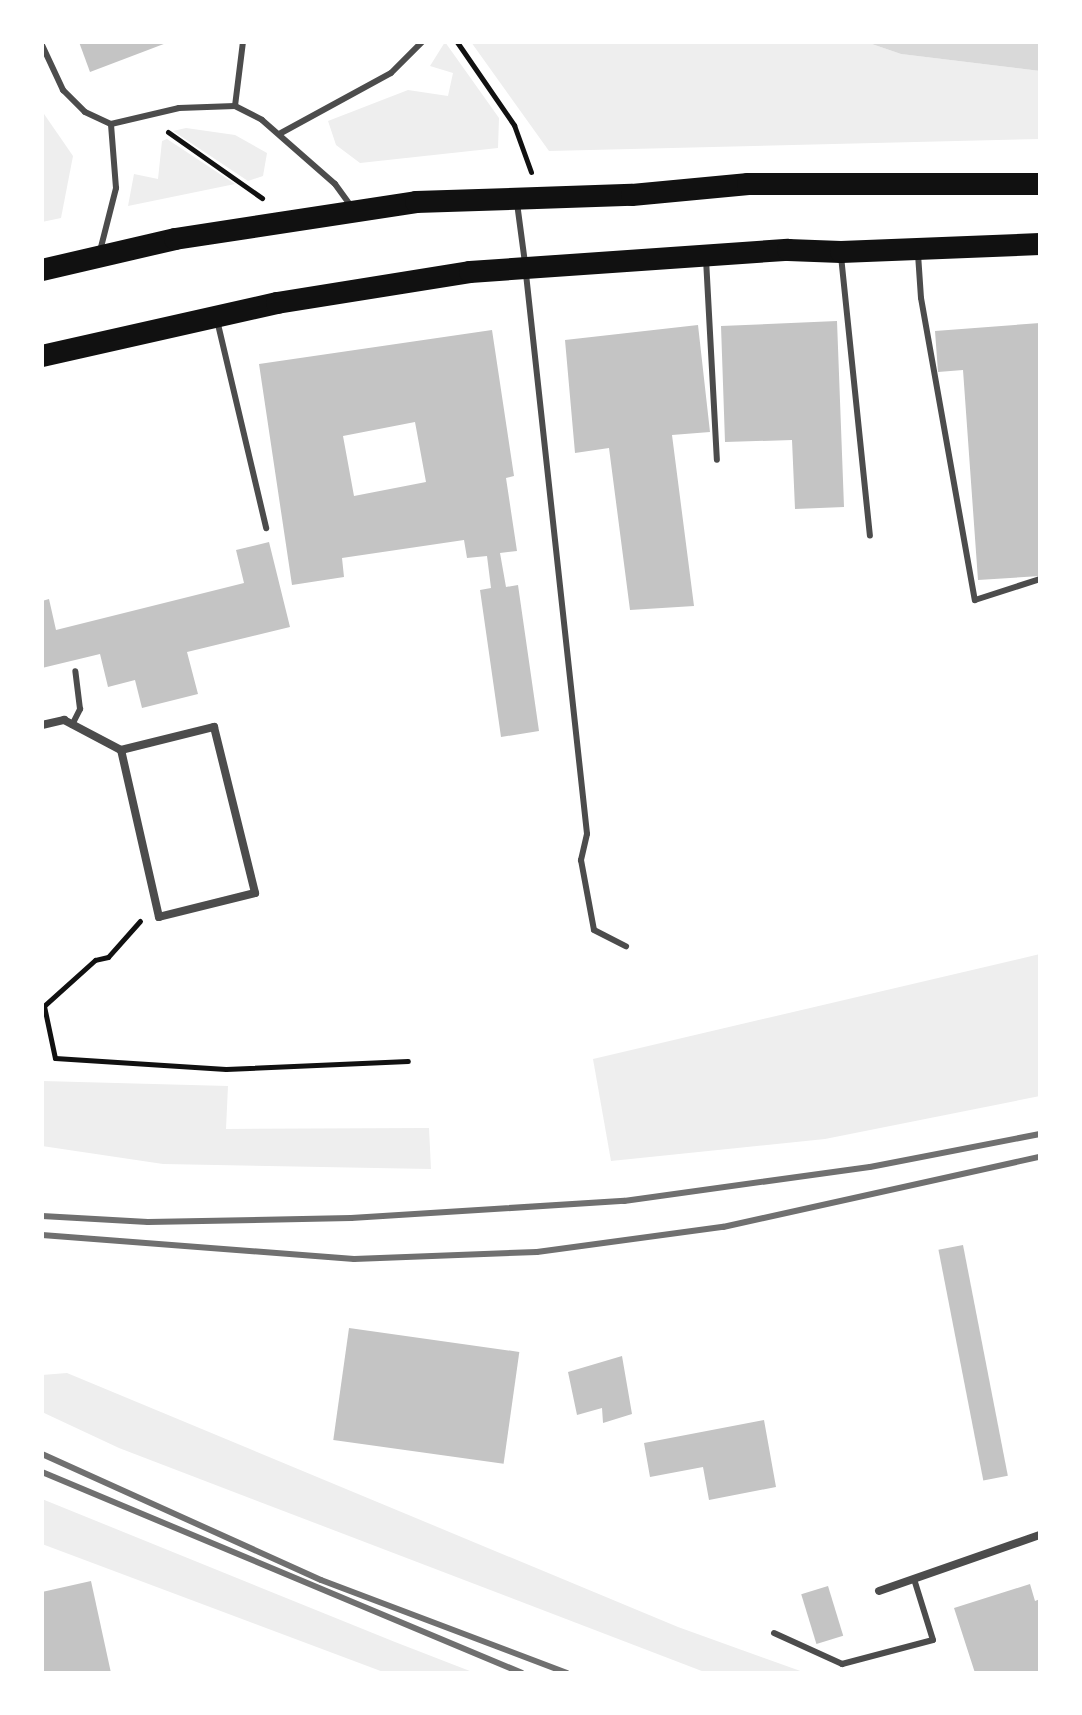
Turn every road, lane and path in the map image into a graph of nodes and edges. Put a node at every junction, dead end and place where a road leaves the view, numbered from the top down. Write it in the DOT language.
graph roads {
  1 [pos="243,42"];
  2 [pos="422,42"];
  3 [pos="457,42"];
  4 [pos="42,45"];
  5 [pos="235,106"];
  6 [pos="111,124"];
  7 [pos="168,132"];
  8 [pos="281,133"];
  9 [pos="530,171"];
  10 [pos="1040,184"];
  11 [pos="264,199"];
  12 [pos="517,199"];
  13 [pos="353,208"];
  14 [pos="1040,244"];
  15 [pos="917,251"];
  16 [pos="841,252"];
  17 [pos="100,255"];
  18 [pos="706,259"];
  19 [pos="525,269"];
  20 [pos="42,270"];
  21 [pos="216,316"];
  22 [pos="42,356"];
  23 [pos="717,460"];
  24 [pos="266,528"];
  25 [pos="870,536"];
  26 [pos="1040,579"];
  27 [pos="75,671"];
  28 [pos="42,725"];
  29 [pos="72,725"];
  30 [pos="121,750"];
  31 [pos="156,902"];
  32 [pos="626,946"];
  33 [pos="408,1061"];
  34 [pos="1040,1535"];
  35 [pos="914,1579"];
  36 [pos="879,1591"];
  37 [pos="774,1633"];
  1 -- 5 [label="lane"];
  2 -- 8 [label="lane"];
  3 -- 9 [label="path"];
  4 -- 6 [label="lane"];
  5 -- 6 [label="lane"];
  5 -- 8 [label="lane"];
  6 -- 17 [label="lane"];
  7 -- 11 [label="path"];
  8 -- 13 [label="lane"];
  10 -- 12 [label="highway"];
  12 -- 13 [label="highway"];
  12 -- 19 [label="lane"];
  13 -- 17 [label="highway"];
  14 -- 15 [label="highway"];
  15 -- 16 [label="highway"];
  15 -- 26 [label="lane"];
  16 -- 18 [label="highway"];
  16 -- 25 [label="lane"];
  17 -- 20 [label="highway"];
  18 -- 19 [label="highway"];
  18 -- 23 [label="lane"];
  19 -- 21 [label="highway"];
  19 -- 32 [label="lane"];
  21 -- 22 [label="highway"];
  21 -- 24 [label="lane"];
  27 -- 29 [label="lane"];
  28 -- 29 [label="street"];
  29 -- 30 [label="street"];
  30 -- 31 [label="street"];
  30 -- 31 [label="street"];
  31 -- 33 [label="path"];
  34 -- 35 [label="street"];
  35 -- 36 [label="street"];
  35 -- 37 [label="lane"];
}
